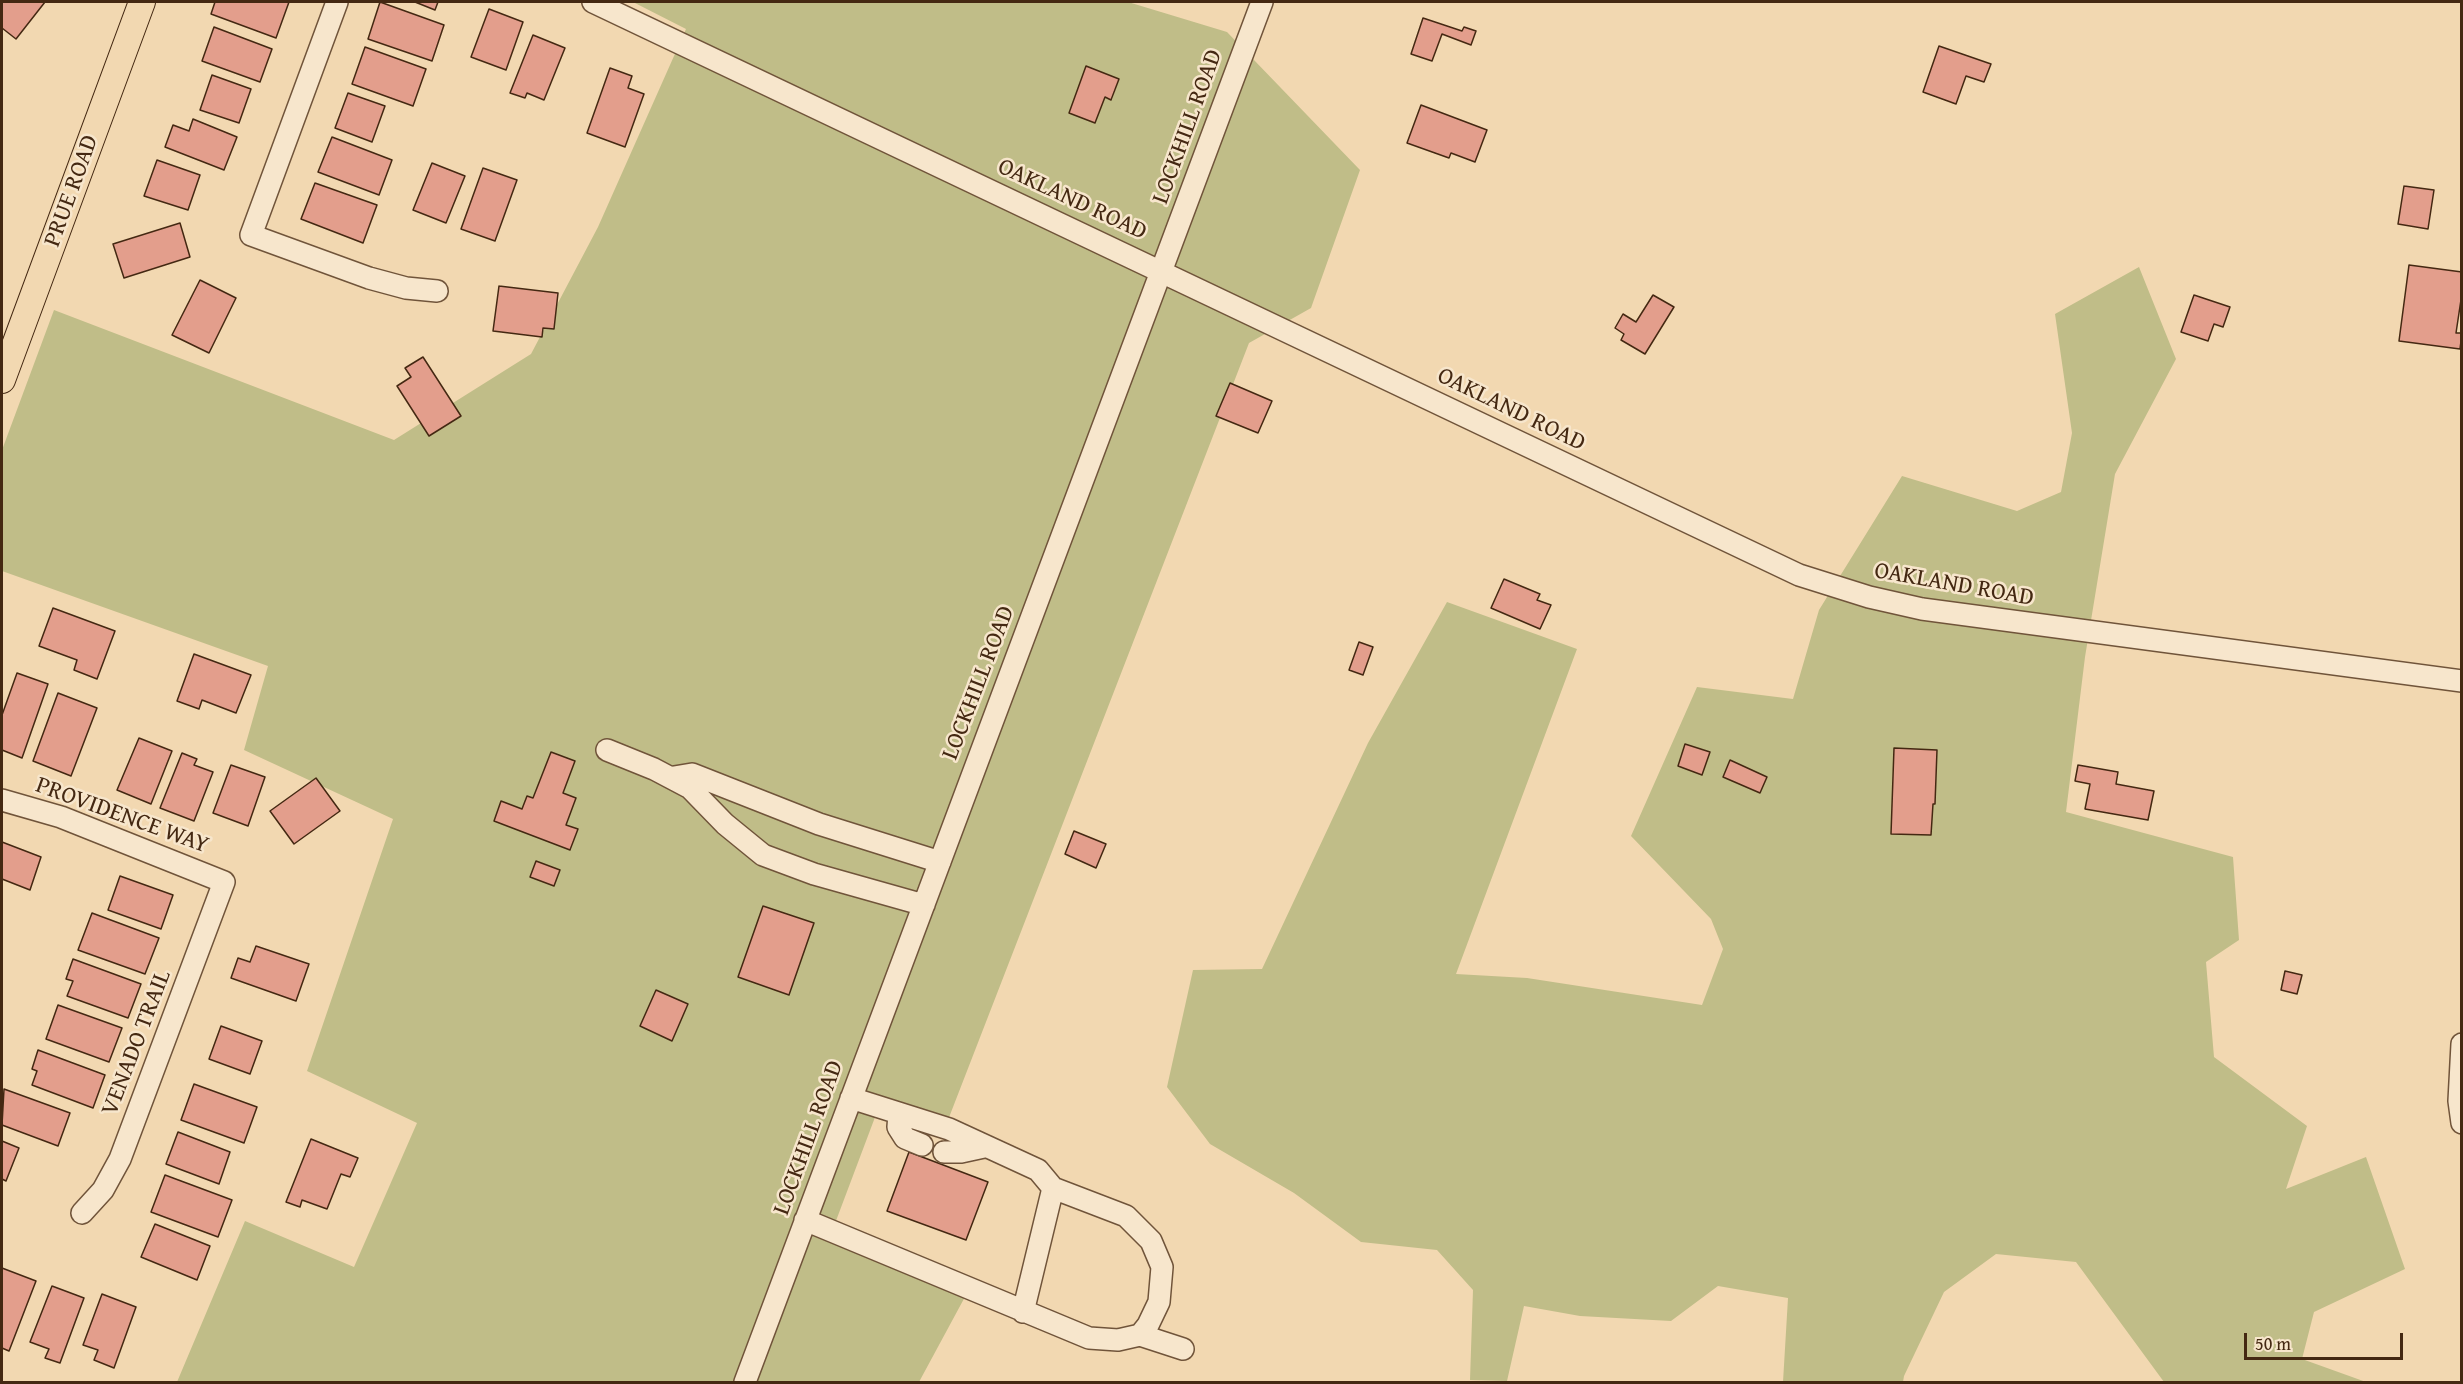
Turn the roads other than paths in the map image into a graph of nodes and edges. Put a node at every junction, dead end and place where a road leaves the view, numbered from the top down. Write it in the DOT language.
graph roads {
  1 [pos="142,2"];
  2 [pos="337,2"];
  3 [pos="593,2"];
  4 [pos="1262,2"];
  5 [pos="1161,270"];
  6 [pos="436,291"];
  7 [pos="2,380"];
  8 [pos="2462,681"];
  9 [pos="607,750"];
  10 [pos="671,778"];
  11 [pos="2,800"];
  12 [pos="940,862"];
  13 [pos="224,882"];
  14 [pos="924,905"];
  15 [pos="2462,1044"];
  16 [pos="851,1098"];
  17 [pos="899,1114"];
  18 [pos="2462,1123"];
  19 [pos="922,1144"];
  20 [pos="984,1147"];
  21 [pos="944,1152"];
  22 [pos="1053,1188"];
  23 [pos="81,1213"];
  24 [pos="806,1220"];
  25 [pos="1023,1312"];
  26 [pos="1140,1335"];
  27 [pos="1183,1349"];
  28 [pos="745,1383"];
  1 -- 7 [label="main road, PRUE ROAD"];
  2 -- 6 [label="street"];
  3 -- 5 [label="street, OAKLAND ROAD"];
  4 -- 5 [label="street, LOCKHILL ROAD"];
  5 -- 8 [label="street, OAKLAND ROAD"];
  5 -- 12 [label="street, LOCKHILL ROAD"];
  9 -- 10 [label="street"];
  10 -- 12 [label="street"];
  10 -- 14 [label="street"];
  11 -- 13 [label="street, PROVIDENCE WAY"];
  12 -- 14 [label="street, LOCKHILL ROAD"];
  13 -- 23 [label="street, VENADO TRAIL"];
  14 -- 16 [label="street, LOCKHILL ROAD"];
  15 -- 18 [label="street"];
  16 -- 17 [label="street"];
  16 -- 24 [label="street, LOCKHILL ROAD"];
  17 -- 19 [label="street"];
  17 -- 20 [label="street"];
  20 -- 21 [label="street"];
  20 -- 22 [label="street"];
  22 -- 25 [label="street"];
  22 -- 26 [label="street"];
  24 -- 25 [label="street"];
  24 -- 28 [label="street, LOCKHILL ROAD"];
  25 -- 26 [label="street"];
  26 -- 27 [label="street"];
}
